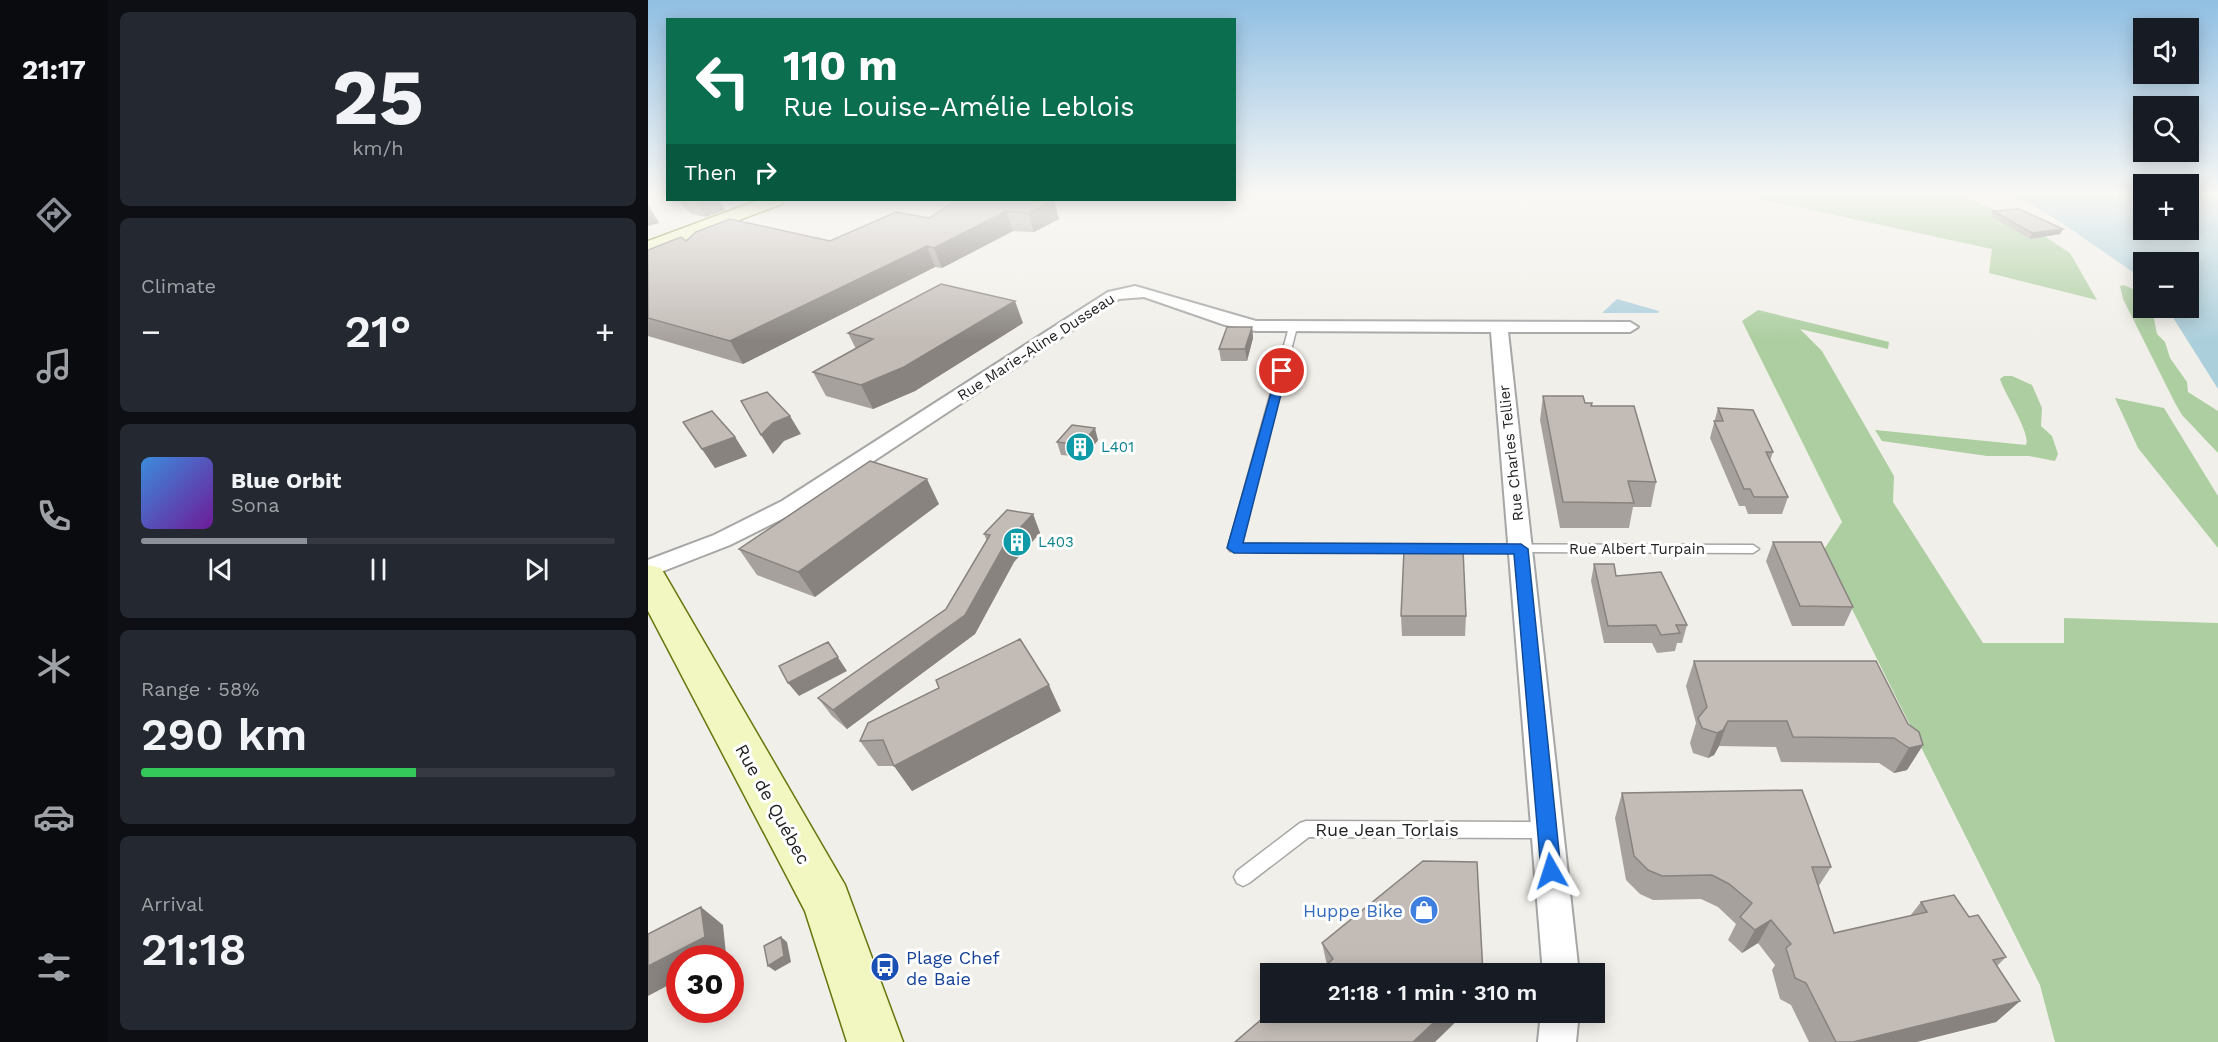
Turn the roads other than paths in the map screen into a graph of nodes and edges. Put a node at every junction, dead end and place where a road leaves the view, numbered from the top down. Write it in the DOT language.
graph roads {
  1 [pos="1293,327"];
  2 [pos="1499,327"];
  3 [pos="1630,327"];
  4 [pos="1521,549"];
  5 [pos="1753,549"];
  6 [pos="648,569"];
  7 [pos="648,577"];
  8 [pos="1547,830"];
  9 [pos="1243,877"];
  10 [pos="1560,963"];
  11 [pos="1559,1023"];
  12 [pos="875,1042"];
  13 [pos="1557,1042"];
  1 -- 2 [label="street, Rue Marie-Aline Dusseau"];
  1 -- 4 [label="lane, Rue Albert Turpain"];
  1 -- 6 [label="street, Rue Marie-Aline Dusseau"];
  2 -- 3 [label="street, Rue Marie-Aline Dusseau"];
  2 -- 4 [label="street, Rue Charles Tellier"];
  4 -- 5 [label="lane, Rue Albert Turpain"];
  4 -- 8 [label="street, Rue Charles Tellier"];
  7 -- 12 [label="street, Rue de Québec"];
  8 -- 9 [label="lane, Rue Jean Torlais"];
  8 -- 10 [label="street, Rue Charles Tellier"];
  11 -- 13 [label="street"];
}
